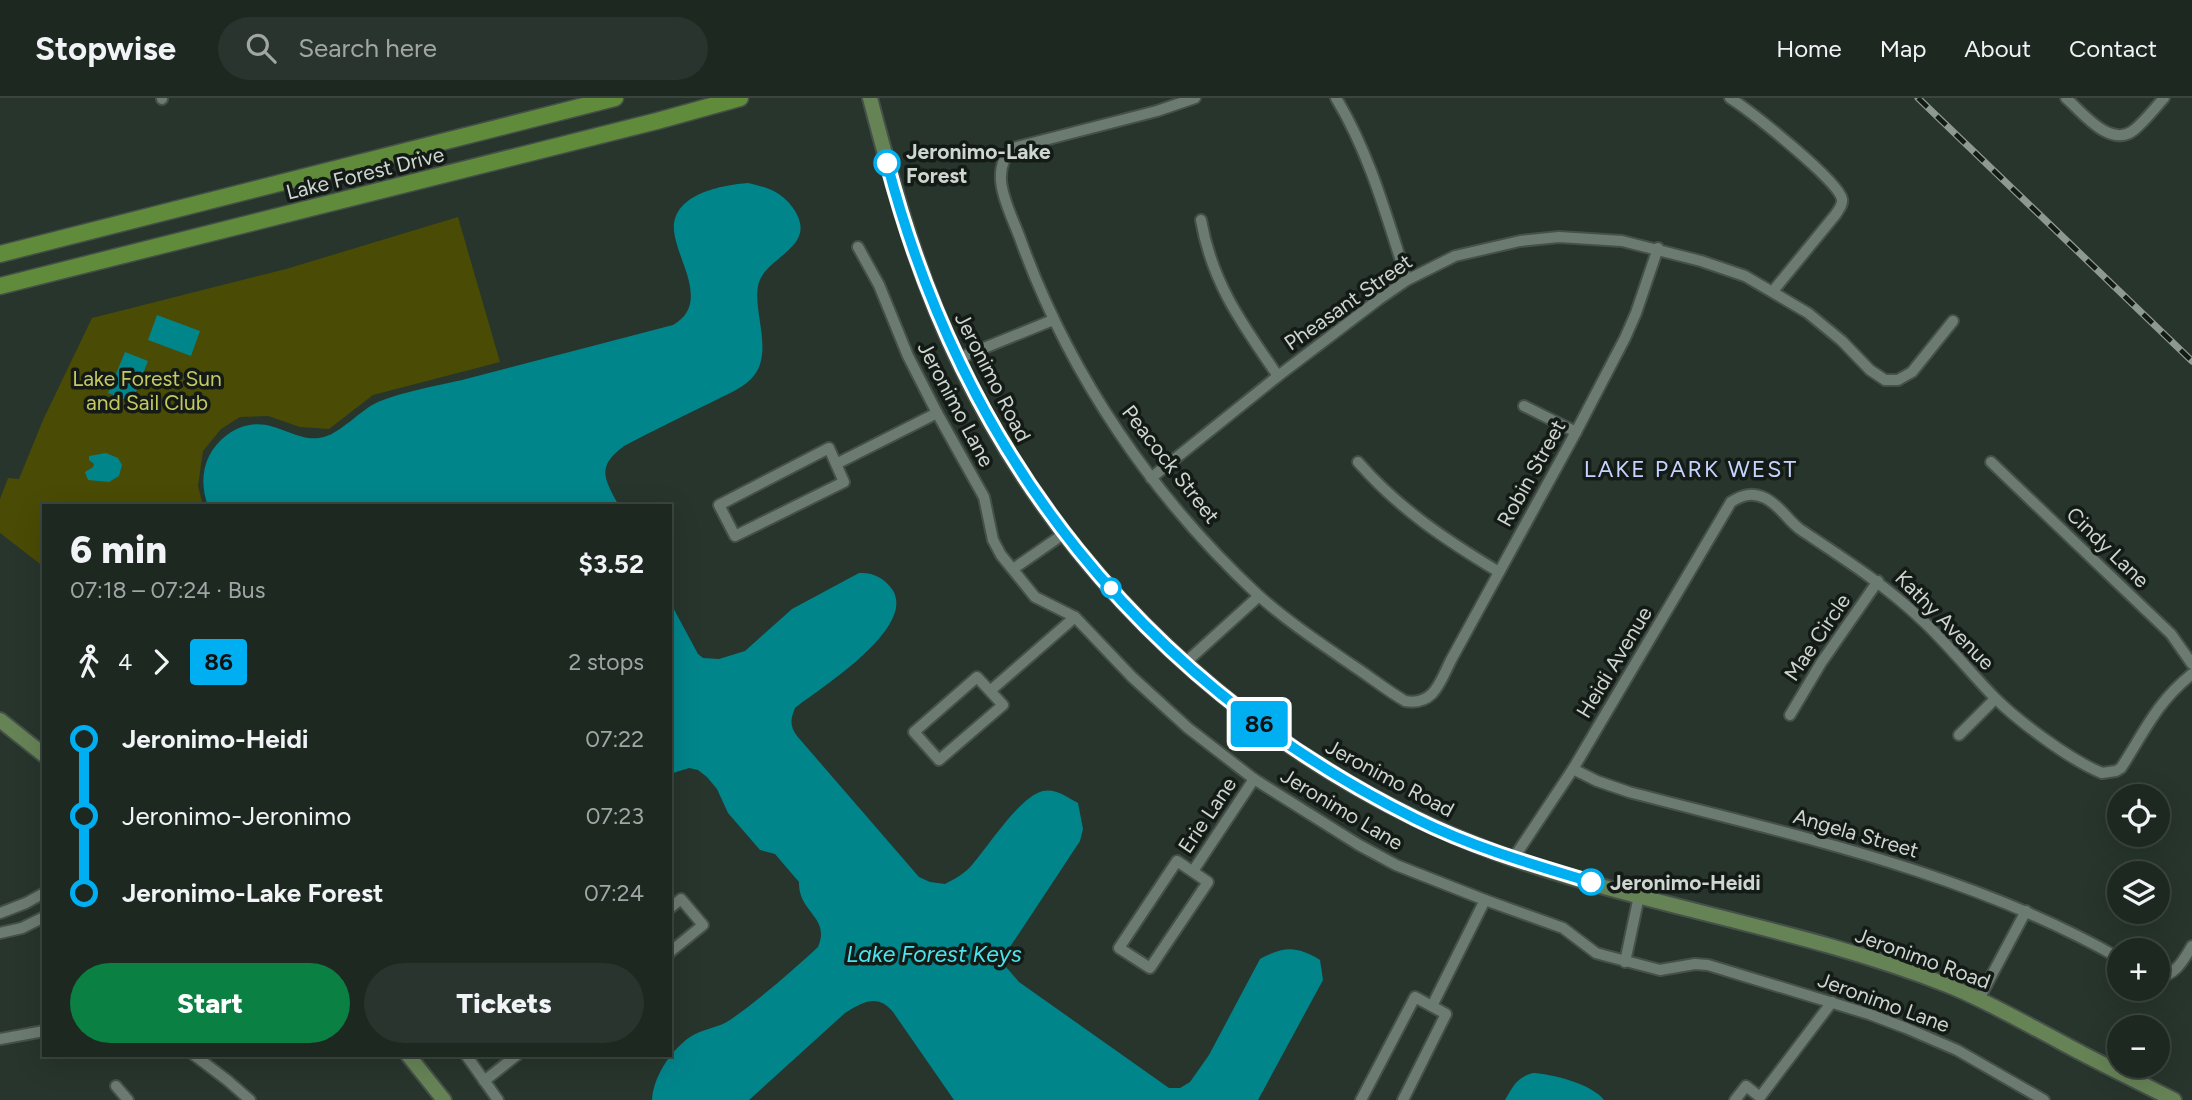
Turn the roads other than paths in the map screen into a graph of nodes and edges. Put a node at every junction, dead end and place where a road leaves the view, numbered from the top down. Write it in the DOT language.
graph roads {
  1 [pos="615,98"];
  2 [pos="740,98"];
  3 [pos="870,98"];
  4 [pos="1195,98"];
  5 [pos="1336,98"];
  6 [pos="1730,98"];
  7 [pos="2066,98"];
  8 [pos="2164,98"];
  9 [pos="1201,220"];
  10 [pos="858,247"];
  11 [pos="1658,248"];
  12 [pos="0,254"];
  13 [pos="1407,280"];
  14 [pos="0,286"];
  15 [pos="1773,291"];
  16 [pos="1053,320"];
  17 [pos="1953,321"];
  18 [pos="957,359"];
  19 [pos="1278,376"];
  20 [pos="1524,406"];
  21 [pos="937,414"];
  22 [pos="1576,432"];
  23 [pos="1358,462"];
  24 [pos="1992,462"];
  25 [pos="836,464"];
  26 [pos="1151,478"];
  27 [pos="1752,494"];
  28 [pos="1065,533"];
  29 [pos="1013,569"];
  30 [pos="1499,572"];
  31 [pos="1878,582"];
  32 [pos="1259,596"];
  33 [pos="1075,618"];
  34 [pos="1185,663"];
  35 [pos="2192,664"];
  36 [pos="2192,674"];
  37 [pos="990,691"];
  38 [pos="1996,699"];
  39 [pos="1416,703"];
  40 [pos="1790,715"];
  41 [pos="0,720"];
  42 [pos="1959,736"];
  43 [pos="42,753"];
  44 [pos="1573,769"];
  45 [pos="1254,779"];
  46 [pos="1513,859"];
  47 [pos="1193,871"];
  48 [pos="42,894"];
  49 [pos="1639,896"];
  50 [pos="1485,901"];
  51 [pos="672,906"];
  52 [pos="2026,911"];
  53 [pos="0,913"];
  54 [pos="42,918"];
  55 [pos="0,933"];
  56 [pos="2192,946"];
  57 [pos="672,950"];
  58 [pos="2107,952"];
  59 [pos="1625,962"];
  60 [pos="2170,972"];
  61 [pos="1979,999"];
  62 [pos="1832,1002"];
  63 [pos="1432,1006"];
  64 [pos="42,1031"];
  65 [pos="0,1039"];
  66 [pos="197,1057"];
  67 [pos="410,1057"];
  68 [pos="467,1057"];
  69 [pos="514,1057"];
  70 [pos="484,1081"];
  71 [pos="116,1086"];
  72 [pos="1762,1098"];
  73 [pos="128,1100"];
  74 [pos="250,1100"];
  75 [pos="444,1100"];
  76 [pos="498,1100"];
  77 [pos="1361,1100"];
  78 [pos="1403,1100"];
  79 [pos="1735,1100"];
  80 [pos="2044,1100"];
  81 [pos="2174,1100"];
  1 -- 12 [label="main road, Lake Forest Drive"];
  2 -- 14 [label="main road, Lake Forest Drive"];
  3 -- 18 [label="main road, Jeronimo Road"];
  4 -- 16 [label="street, Peacock Street"];
  5 -- 13 [label="street"];
  6 -- 15 [label="street"];
  7 -- 8 [label="street"];
  9 -- 19 [label="street"];
  10 -- 21 [label="street, Jeronimo Lane"];
  11 -- 13 [label="street, Pheasant Street"];
  11 -- 15 [label="street, Pheasant Street"];
  11 -- 22 [label="street, Robin Street"];
  13 -- 19 [label="street, Pheasant Street"];
  15 -- 17 [label="street, Pheasant Street"];
  16 -- 18 [label="street"];
  16 -- 26 [label="street, Peacock Street"];
  18 -- 28 [label="main road, Jeronimo Road"];
  19 -- 26 [label="street, Pheasant Street"];
  20 -- 22 [label="street"];
  21 -- 25 [label="street"];
  21 -- 29 [label="street, Jeronimo Lane"];
  22 -- 30 [label="street, Robin Street"];
  23 -- 30 [label="street"];
  24 -- 35 [label="street, Cindy Lane"];
  25 -- 25 [label="street"];
  26 -- 32 [label="street, Peacock Street"];
  27 -- 31 [label="street, Kathy Avenue"];
  27 -- 44 [label="street, Heidi Avenue"];
  28 -- 29 [label="street"];
  28 -- 34 [label="main road, Jeronimo Road"];
  29 -- 33 [label="street, Jeronimo Lane"];
  30 -- 39 [label="street, Robin Street"];
  31 -- 38 [label="street, Kathy Avenue"];
  31 -- 40 [label="street, Mae Circle"];
  32 -- 34 [label="street"];
  32 -- 39 [label="street, Peacock Street"];
  33 -- 37 [label="street"];
  33 -- 45 [label="street, Jeronimo Lane"];
  34 -- 46 [label="main road, Jeronimo Road"];
  36 -- 38 [label="street, Kathy Avenue"];
  37 -- 37 [label="street"];
  38 -- 42 [label="street"];
  41 -- 43 [label="main road"];
  44 -- 46 [label="street, Heidi Avenue"];
  44 -- 52 [label="street, Angela Street"];
  45 -- 47 [label="street, Erie Lane"];
  45 -- 50 [label="street, Jeronimo Lane"];
  46 -- 49 [label="main road, Jeronimo Road"];
  47 -- 47 [label="street, Erie Lane"];
  48 -- 53 [label="street"];
  49 -- 59 [label="street"];
  49 -- 61 [label="main road, Jeronimo Road"];
  50 -- 59 [label="street, Jeronimo Lane"];
  50 -- 63 [label="street"];
  51 -- 57 [label="street"];
  52 -- 58 [label="street, Angela Street"];
  52 -- 61 [label="street"];
  54 -- 55 [label="street"];
  56 -- 60 [label="street"];
  59 -- 62 [label="street, Jeronimo Lane"];
  61 -- 81 [label="main road, Jeronimo Road"];
  62 -- 72 [label="street"];
  62 -- 80 [label="street, Jeronimo Lane"];
  63 -- 77 [label="street"];
  63 -- 78 [label="street"];
  64 -- 65 [label="street"];
  66 -- 74 [label="street"];
  67 -- 75 [label="main road"];
  68 -- 70 [label="street"];
  69 -- 70 [label="street"];
  70 -- 76 [label="street"];
  71 -- 73 [label="street"];
  72 -- 79 [label="street"];
}
